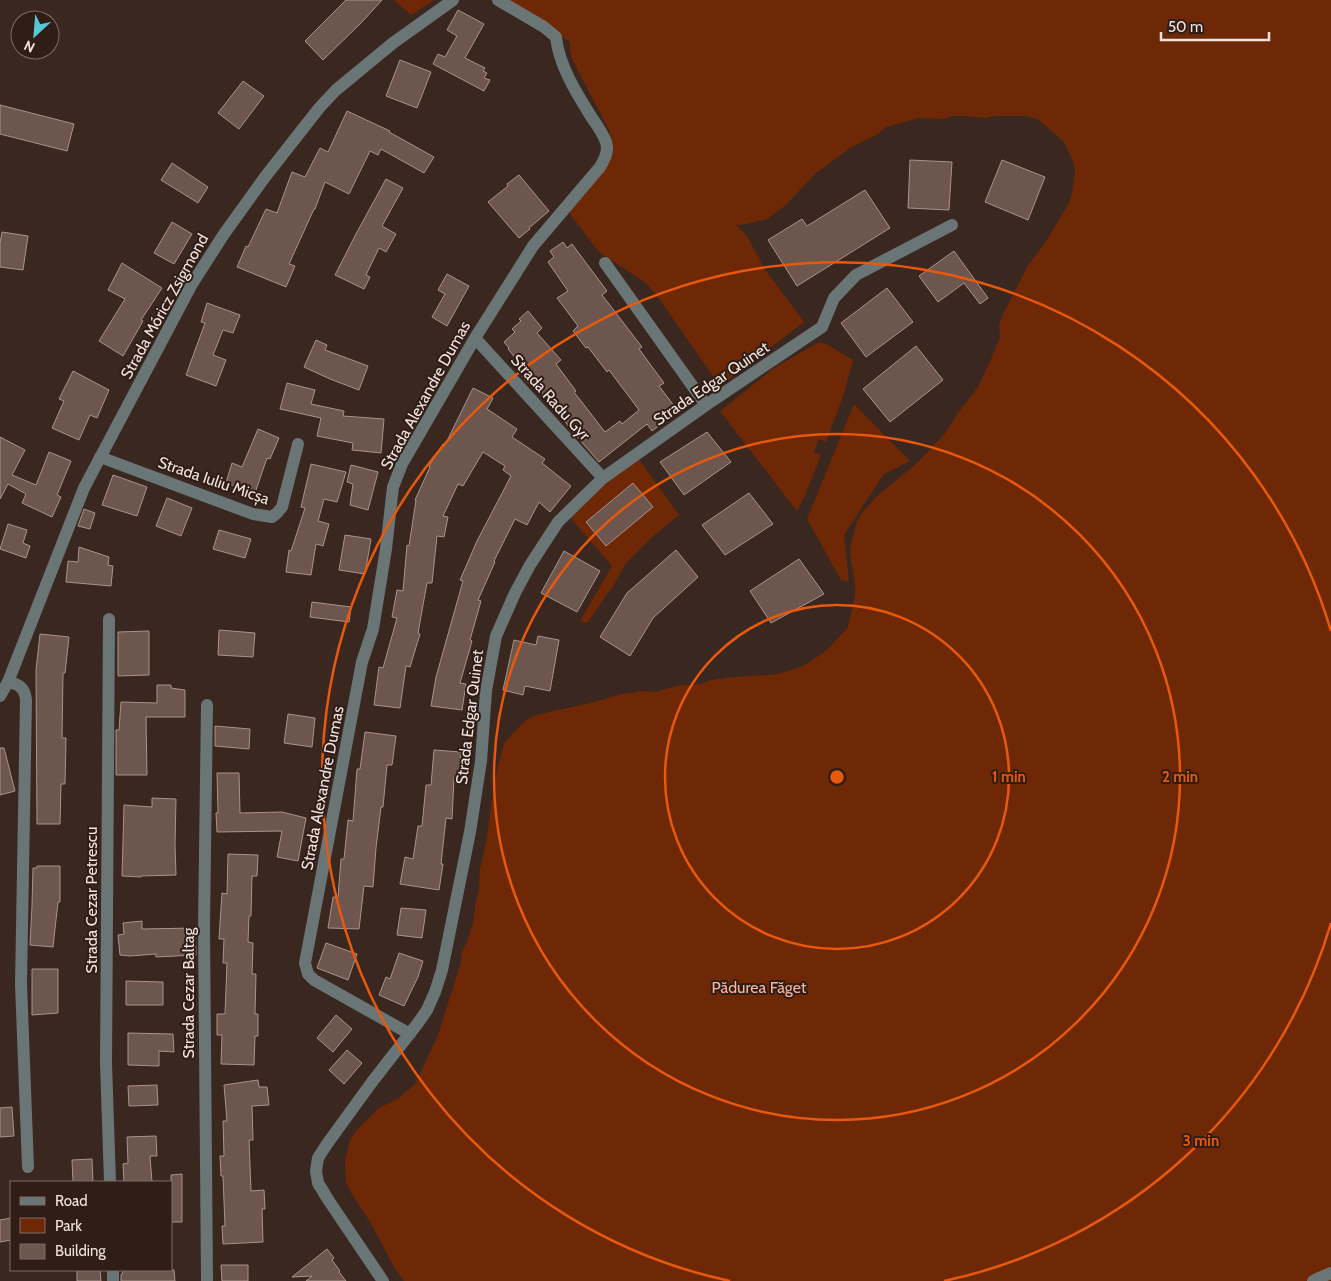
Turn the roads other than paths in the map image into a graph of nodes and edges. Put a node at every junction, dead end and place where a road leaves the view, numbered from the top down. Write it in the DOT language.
graph roads {
  1 [pos="453,0"];
  2 [pos="498,0"];
  3 [pos="952,225"];
  4 [pos="605,264"];
  5 [pos="475,338"];
  6 [pos="706,405"];
  7 [pos="298,444"];
  8 [pos="100,457"];
  9 [pos="603,478"];
  10 [pos="109,619"];
  11 [pos="8,682"];
  12 [pos="0,696"];
  13 [pos="207,705"];
  14 [pos="410,1034"];
  15 [pos="28,1167"];
  16 [pos="110,1181"];
  17 [pos="1331,1273"];
  18 [pos="207,1281"];
  19 [pos="384,1281"];
  20 [pos="1313,1281"];
  1 -- 8 [label="street, Strada Móricz Zsigmond"];
  2 -- 5 [label="street, Strada Alexandre Dumas"];
  3 -- 6 [label="street, Strada Edgar Quinet"];
  4 -- 6 [label="street"];
  5 -- 9 [label="street, Strada Radu Gyr"];
  5 -- 14 [label="street, Strada Alexandre Dumas"];
  6 -- 9 [label="street, Strada Edgar Quinet"];
  7 -- 8 [label="street, Strada Iuliu Micșa"];
  8 -- 11 [label="street, Strada Móricz Zsigmond"];
  9 -- 14 [label="street, Strada Edgar Quinet"];
  10 -- 16 [label="street, Strada Cezar Petrescu"];
  11 -- 12 [label="street, Strada Móricz Zsigmond"];
  11 -- 15 [label="street"];
  13 -- 18 [label="street, Strada Cezar Baltag"];
  14 -- 19 [label="street, Strada Edgar Quinet"];
  17 -- 20 [label="street"];
}
